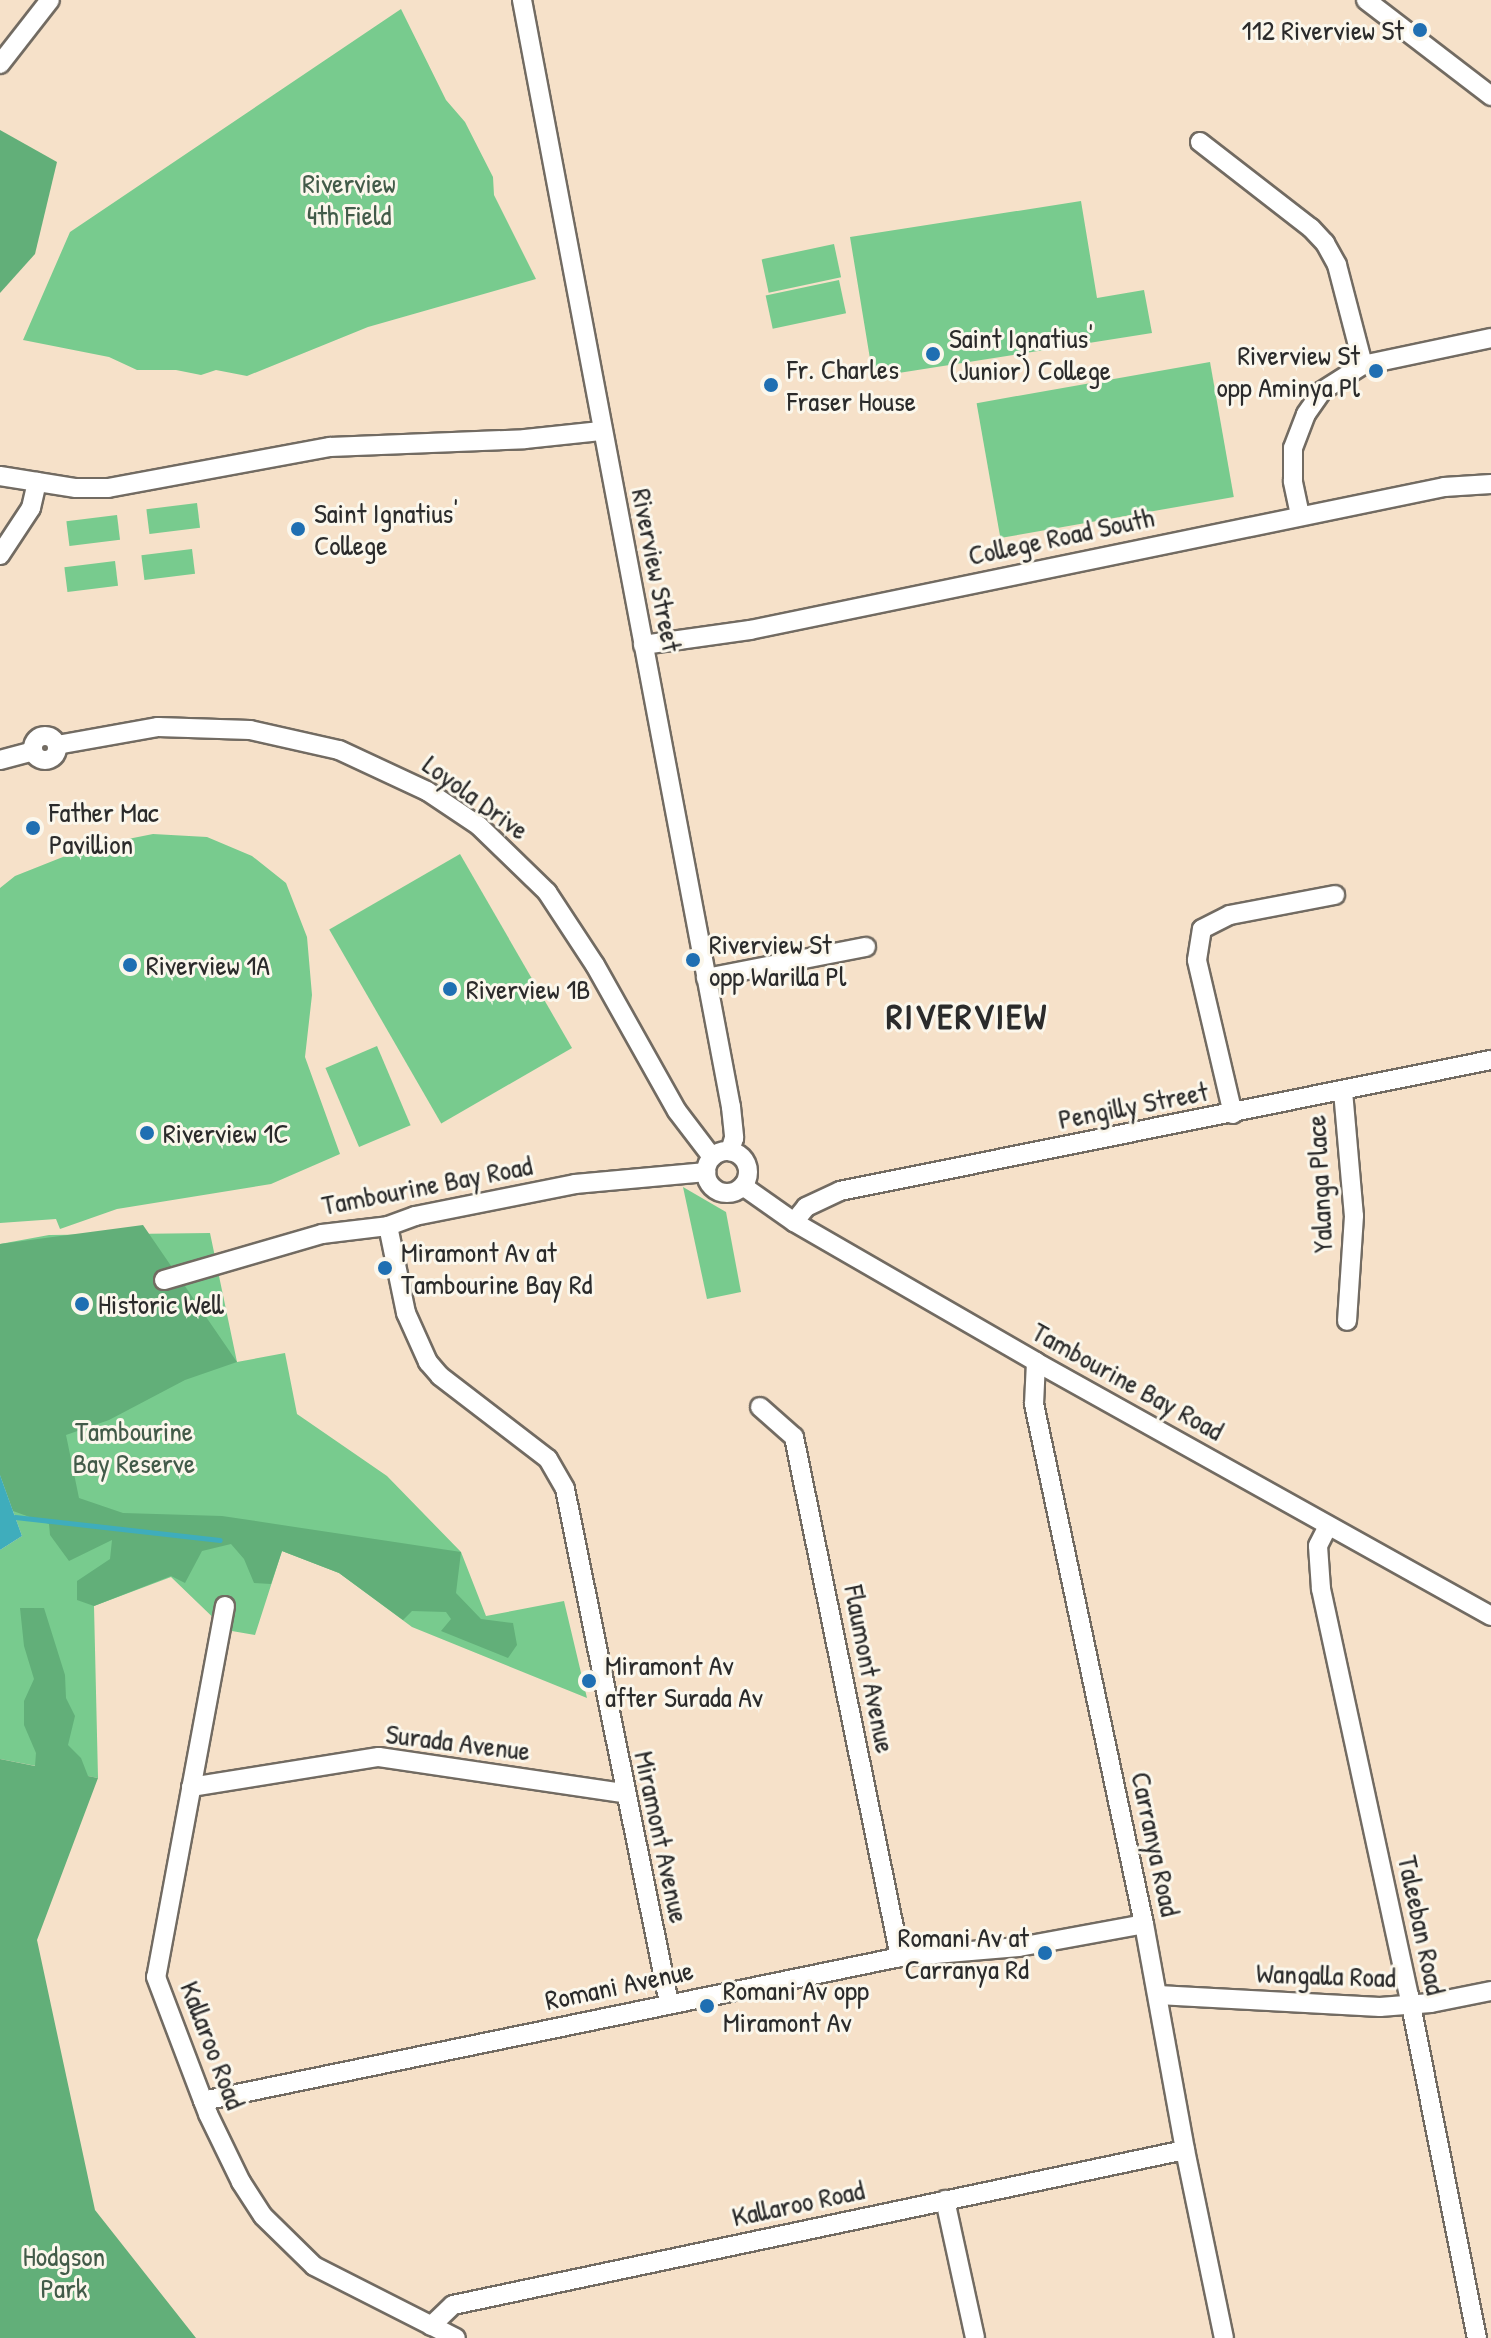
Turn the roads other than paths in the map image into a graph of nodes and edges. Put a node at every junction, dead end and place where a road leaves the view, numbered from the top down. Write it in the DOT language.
graph roads {
  1 [pos="50,0"];
  2 [pos="522,0"];
  3 [pos="1366,0"];
  4 [pos="0,64"];
  5 [pos="1491,96"];
  6 [pos="1200,142"];
  7 [pos="1491,338"];
  8 [pos="1363,365"];
  9 [pos="601,431"];
  10 [pos="0,476"];
  11 [pos="37,482"];
  12 [pos="1491,484"];
  13 [pos="1300,515"];
  14 [pos="0,555"];
  15 [pos="643,645"];
  16 [pos="0,760"];
  17 [pos="1335,895"];
  18 [pos="866,947"];
  19 [pos="706,978"];
  20 [pos="1491,1060"];
  21 [pos="1343,1091"];
  22 [pos="1233,1114"];
  23 [pos="730,1151"];
  24 [pos="709,1164"];
  25 [pos="743,1186"];
  26 [pos="794,1222"];
  27 [pos="388,1226"];
  28 [pos="164,1280"];
  29 [pos="1347,1321"];
  30 [pos="1036,1362"];
  31 [pos="760,1407"];
  32 [pos="1328,1526"];
  33 [pos="225,1606"];
  34 [pos="1491,1616"];
  35 [pos="191,1787"];
  36 [pos="624,1793"];
  37 [pos="1144,1924"];
  38 [pos="900,1957"];
  39 [pos="1491,1991"];
  40 [pos="1158,1995"];
  41 [pos="669,2003"];
  42 [pos="1411,2006"];
  43 [pos="203,2101"];
  44 [pos="1185,2150"];
  45 [pos="945,2200"];
  46 [pos="423,2322"];
  47 [pos="456,2338"];
  48 [pos="975,2338"];
  49 [pos="1224,2338"];
  50 [pos="1477,2338"];
  1 -- 4 [label="street"];
  2 -- 9 [label="street, Riverview Street"];
  3 -- 5 [label="street"];
  6 -- 8 [label="street"];
  7 -- 8 [label="street"];
  8 -- 13 [label="street"];
  9 -- 11 [label="street"];
  9 -- 15 [label="street, Riverview Street"];
  10 -- 11 [label="street"];
  11 -- 14 [label="street"];
  12 -- 13 [label="street, College Road South"];
  13 -- 15 [label="street, College Road South"];
  15 -- 19 [label="street, Riverview Street"];
  16 -- 24 [label="street, Loyola Drive"];
  17 -- 22 [label="street"];
  18 -- 19 [label="street"];
  19 -- 23 [label="street, Riverview Street"];
  20 -- 21 [label="street, Pengilly Street"];
  21 -- 22 [label="street, Pengilly Street"];
  21 -- 29 [label="street, Yalanga Place"];
  22 -- 26 [label="street, Pengilly Street"];
  23 -- 24 [label="street"];
  23 -- 25 [label="street"];
  24 -- 25 [label="street"];
  24 -- 27 [label="street, Tambourine Bay Road"];
  25 -- 26 [label="street, Tambourine Bay Road"];
  26 -- 30 [label="street, Tambourine Bay Road"];
  27 -- 28 [label="street, Tambourine Bay Road"];
  27 -- 36 [label="street, Miramont Avenue"];
  30 -- 32 [label="street, Tambourine Bay Road"];
  30 -- 37 [label="street, Carranya Road"];
  31 -- 38 [label="street, Flaumont Avenue"];
  32 -- 34 [label="street, Tambourine Bay Road"];
  32 -- 42 [label="street, Taleeban Road"];
  33 -- 35 [label="street, Kallaroo Road"];
  35 -- 36 [label="street, Surada Avenue"];
  35 -- 43 [label="street, Kallaroo Road"];
  36 -- 41 [label="street, Miramont Avenue"];
  37 -- 38 [label="street, Romani Avenue"];
  37 -- 40 [label="street, Carranya Road"];
  38 -- 41 [label="street, Romani Avenue"];
  39 -- 42 [label="street, Wangalla Road"];
  40 -- 42 [label="street, Wangalla Road"];
  40 -- 44 [label="street, Carranya Road"];
  41 -- 43 [label="street, Romani Avenue"];
  42 -- 50 [label="street, Taleeban Road"];
  43 -- 46 [label="street, Kallaroo Road"];
  44 -- 45 [label="street, Kallaroo Road"];
  44 -- 49 [label="street, Carranya Road"];
  45 -- 46 [label="street, Kallaroo Road"];
  45 -- 48 [label="street"];
  46 -- 47 [label="street"];
}
